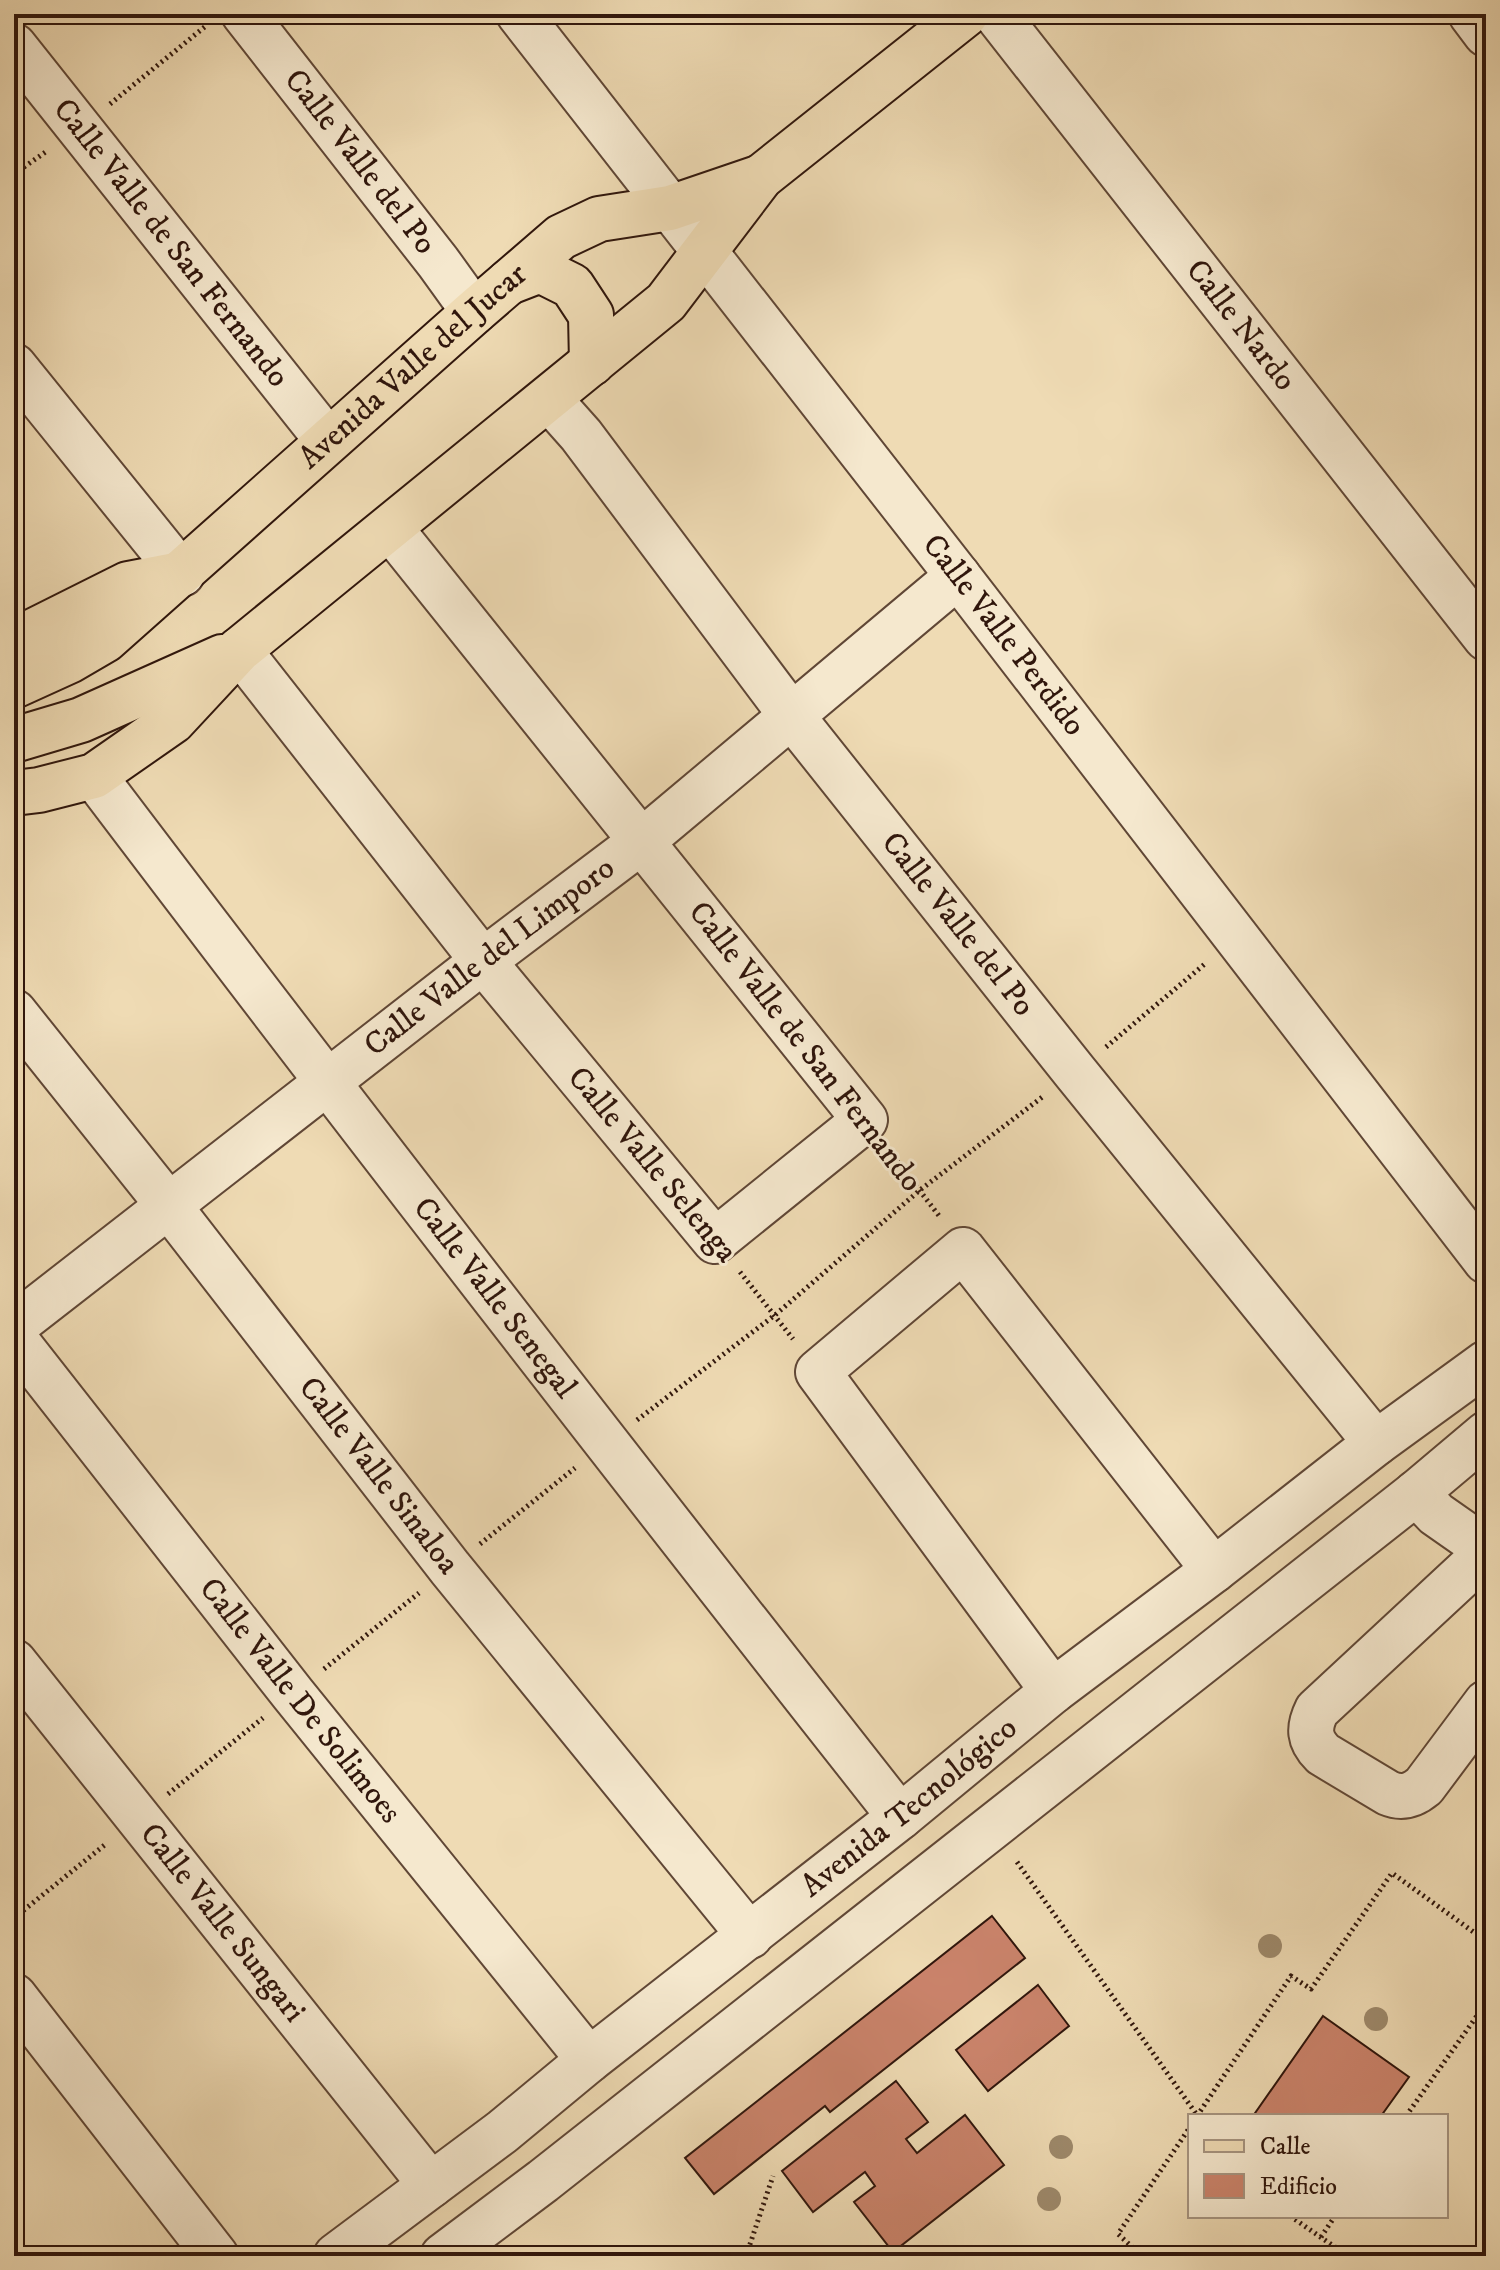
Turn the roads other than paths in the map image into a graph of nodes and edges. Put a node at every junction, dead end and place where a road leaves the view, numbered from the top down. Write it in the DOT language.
graph roads {
  1 [pos="519,14"];
  2 [pos="966,14"];
  3 [pos="996,14"];
  4 [pos="1471,14"];
  5 [pos="226,19"];
  6 [pos="1486,34"];
  7 [pos="14,46"];
  8 [pos="761,177"];
  9 [pos="670,208"];
  10 [pos="704,250"];
  11 [pos="509,282"];
  12 [pos="474,312"];
  13 [pos="592,363"];
  14 [pos="14,366"];
  15 [pos="549,399"];
  16 [pos="328,441"];
  17 [pos="390,528"];
  18 [pos="182,574"];
  19 [pos="958,576"];
  20 [pos="1486,638"];
  21 [pos="14,641"];
  22 [pos="239,650"];
  23 [pos="14,686"];
  24 [pos="791,715"];
  25 [pos="14,740"];
  26 [pos="94,776"];
  27 [pos="14,793"];
  28 [pos="642,841"];
  29 [pos="483,961"];
  30 [pos="14,1012"];
  31 [pos="327,1084"];
  32 [pos="169,1206"];
  33 [pos="715,1241"];
  34 [pos="1486,1261"];
  35 [pos="14,1326"];
  36 [pos="14,1338"];
  37 [pos="1486,1363"];
  38 [pos="1486,1434"];
  39 [pos="1376,1443"];
  40 [pos="1416,1493"];
  41 [pos="1486,1551"];
  42 [pos="1214,1570"];
  43 [pos="14,1662"];
  44 [pos="1053,1691"];
  45 [pos="1486,1703"];
  46 [pos="900,1817"];
  47 [pos="750,1936"];
  48 [pos="14,1996"];
  49 [pos="589,2060"];
  50 [pos="502,2132"];
  51 [pos="543,2181"];
  52 [pos="431,2185"];
  53 [pos="216,2256"];
  54 [pos="336,2256"];
  55 [pos="443,2256"];
  1 -- 9 [label="street, Calle Valle Perdido"];
  2 -- 8 [label="main road"];
  3 -- 20 [label="street, Calle Nardo"];
  4 -- 6 [label="street"];
  5 -- 12 [label="street, Calle Valle del Po"];
  7 -- 16 [label="street, Calle Valle de San Fernando"];
  8 -- 9 [label="main road, Avenida Valle del Jucar"];
  8 -- 10 [label="main road"];
  9 -- 10 [label="street, Calle Valle Perdido"];
  9 -- 11 [label="main road, Avenida Valle del Jucar"];
  10 -- 13 [label="main road"];
  10 -- 19 [label="street, Calle Valle Perdido"];
  11 -- 12 [label="main road, Avenida Valle del Jucar"];
  11 -- 13 [label="main road"];
  12 -- 16 [label="main road, Avenida Valle del Jucar"];
  13 -- 15 [label="main road"];
  14 -- 18 [label="street"];
  15 -- 17 [label="main road"];
  15 -- 24 [label="street, Calle Valle del Po"];
  16 -- 18 [label="main road, Avenida Valle del Jucar"];
  17 -- 22 [label="main road"];
  17 -- 28 [label="street, Calle Valle de San Fernando"];
  18 -- 21 [label="main road"];
  18 -- 23 [label="main road, Avenida Valle del Jucar"];
  19 -- 24 [label="street, Calle Valle del Limporo"];
  19 -- 34 [label="street, Calle Valle Perdido"];
  22 -- 25 [label="main road"];
  22 -- 26 [label="main road"];
  22 -- 29 [label="street, Calle Valle Selenga"];
  24 -- 28 [label="street, Calle Valle del Limporo"];
  24 -- 39 [label="street, Calle Valle del Po"];
  26 -- 27 [label="main road"];
  26 -- 31 [label="street, Calle Valle Senegal"];
  28 -- 29 [label="street, Calle Valle del Limporo"];
  28 -- 33 [label="street, Calle Valle de San Fernando"];
  29 -- 31 [label="street, Calle Valle del Limporo"];
  29 -- 33 [label="street, Calle Valle Selenga"];
  30 -- 32 [label="street, Calle Valle Sinaloa"];
  31 -- 32 [label="street, Calle Valle del Limporo"];
  31 -- 46 [label="street, Calle Valle Senegal"];
  32 -- 35 [label="street, Calle Valle del Limporo"];
  32 -- 47 [label="street, Calle Valle Sinaloa"];
  36 -- 49 [label="street, Calle Valle De Solimoes"];
  37 -- 39 [label="street, Avenida Tecnológico"];
  38 -- 40 [label="street, Avenida Tecnológico"];
  39 -- 42 [label="street, Avenida Tecnológico"];
  40 -- 41 [label="street"];
  40 -- 51 [label="street, Avenida Tecnológico"];
  41 -- 45 [label="street"];
  42 -- 44 [label="street, Avenida Tecnológico"];
  42 -- 44 [label="street"];
  43 -- 52 [label="street, Calle Valle Sungari"];
  44 -- 46 [label="street, Avenida Tecnológico"];
  46 -- 47 [label="street, Avenida Tecnológico"];
  47 -- 49 [label="street, Avenida Tecnológico"];
  48 -- 53 [label="street"];
  49 -- 50 [label="street, Avenida Tecnológico"];
  50 -- 51 [label="street"];
  50 -- 52 [label="street, Avenida Tecnológico"];
  51 -- 55 [label="street, Avenida Tecnológico"];
  52 -- 54 [label="street, Avenida Tecnológico"];
}
